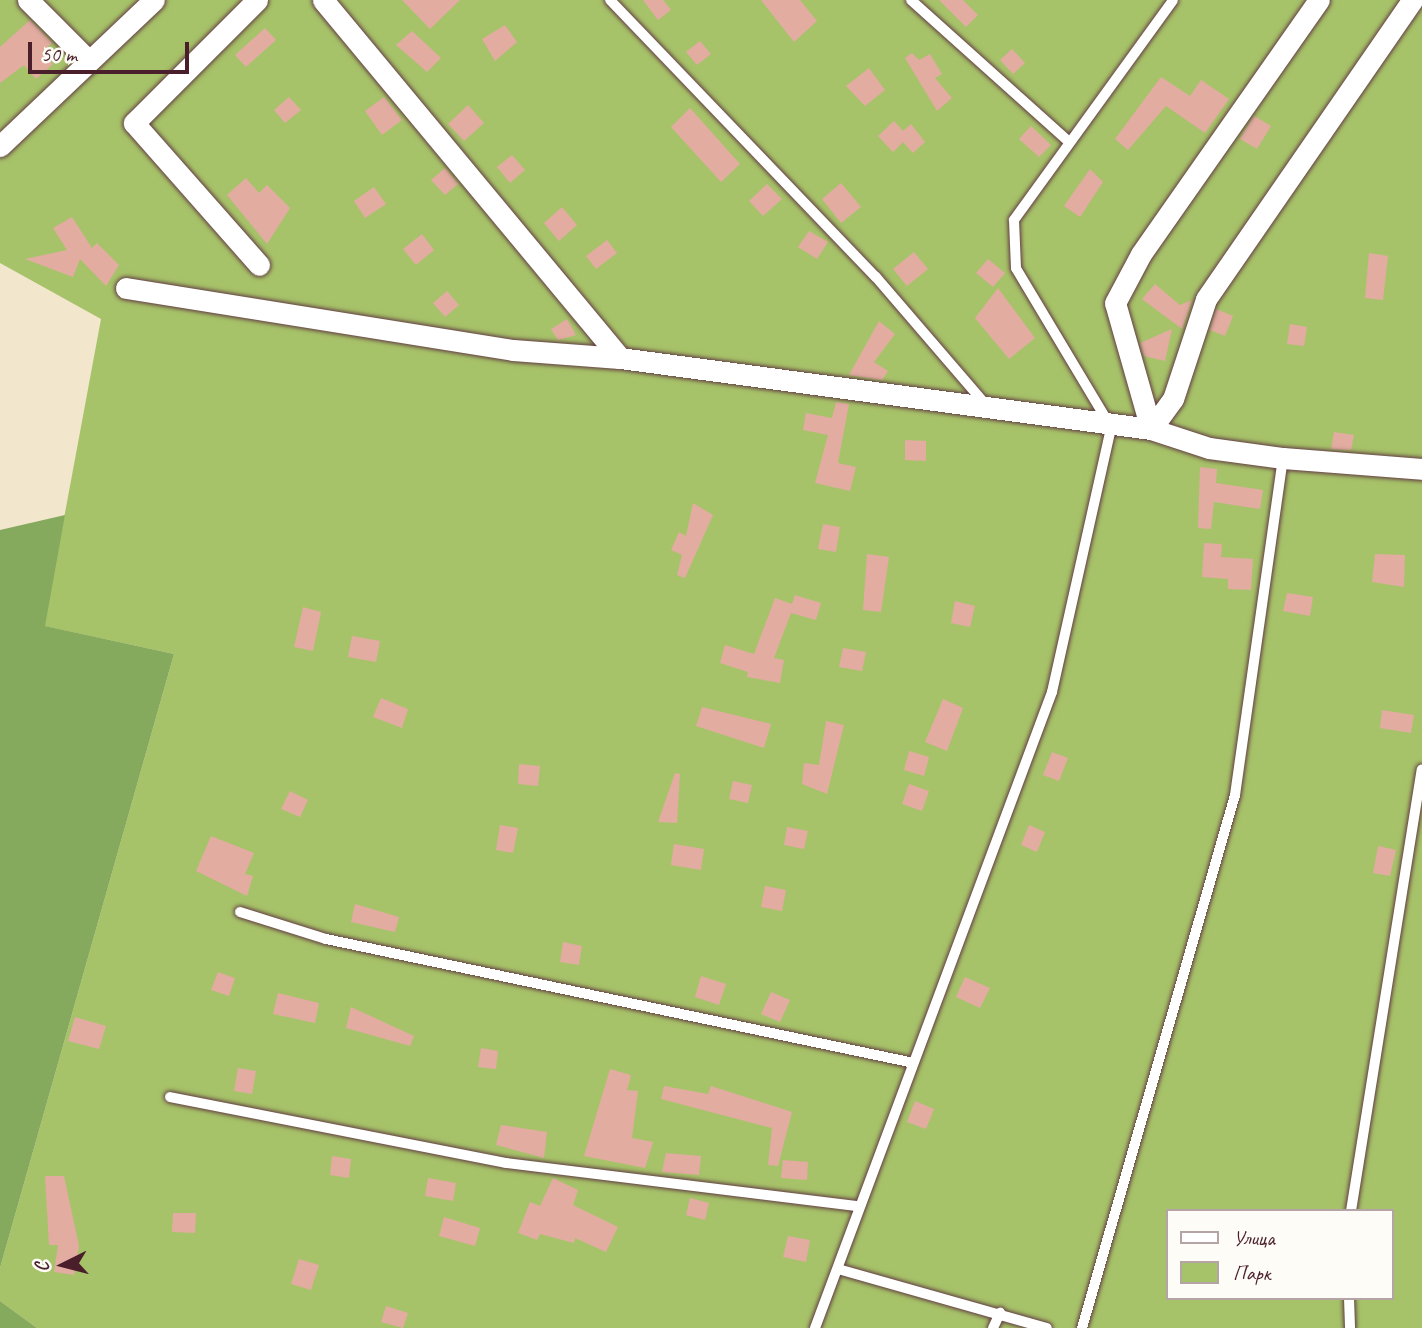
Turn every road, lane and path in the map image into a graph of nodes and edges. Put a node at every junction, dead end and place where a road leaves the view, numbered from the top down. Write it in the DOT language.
graph roads {
  1 [pos="28,0"];
  2 [pos="153,0"];
  3 [pos="257,0"];
  4 [pos="323,0"];
  5 [pos="610,0"];
  6 [pos="911,0"];
  7 [pos="1173,0"];
  8 [pos="1318,0"];
  9 [pos="1412,0"];
  10 [pos="88,61"];
  11 [pos="1069,142"];
  12 [pos="0,146"];
  13 [pos="259,265"];
  14 [pos="126,288"];
  15 [pos="620,358"];
  16 [pos="991,411"];
  17 [pos="1111,427"];
  18 [pos="1151,429"];
  19 [pos="1283,458"];
  20 [pos="1422,468"];
  21 [pos="1422,770"];
  22 [pos="240,912"];
  23 [pos="909,1062"];
  24 [pos="170,1097"];
  25 [pos="857,1206"];
  26 [pos="1350,1209"];
  27 [pos="838,1269"];
  28 [pos="1349,1300"];
  29 [pos="1000,1313"];
  30 [pos="815,1328"];
  31 [pos="993,1328"];
  32 [pos="1047,1328"];
  33 [pos="1082,1328"];
  34 [pos="1350,1328"];
  1 -- 10 [label="street"];
  2 -- 10 [label="street"];
  3 -- 13 [label="street"];
  4 -- 15 [label="street"];
  5 -- 16 [label="lane"];
  6 -- 11 [label="lane"];
  7 -- 11 [label="lane"];
  8 -- 18 [label="street"];
  9 -- 18 [label="street"];
  10 -- 12 [label="street"];
  11 -- 17 [label="lane"];
  14 -- 15 [label="street"];
  15 -- 16 [label="street"];
  16 -- 17 [label="street"];
  17 -- 18 [label="street"];
  17 -- 23 [label="lane"];
  18 -- 19 [label="street"];
  19 -- 20 [label="street"];
  19 -- 33 [label="lane"];
  21 -- 26 [label="lane"];
  22 -- 23 [label="lane"];
  23 -- 25 [label="lane"];
  24 -- 25 [label="lane"];
  25 -- 27 [label="lane"];
  27 -- 29 [label="lane"];
  27 -- 30 [label="lane"];
  28 -- 34 [label="lane"];
  29 -- 31 [label="lane"];
  29 -- 32 [label="lane"];
}
